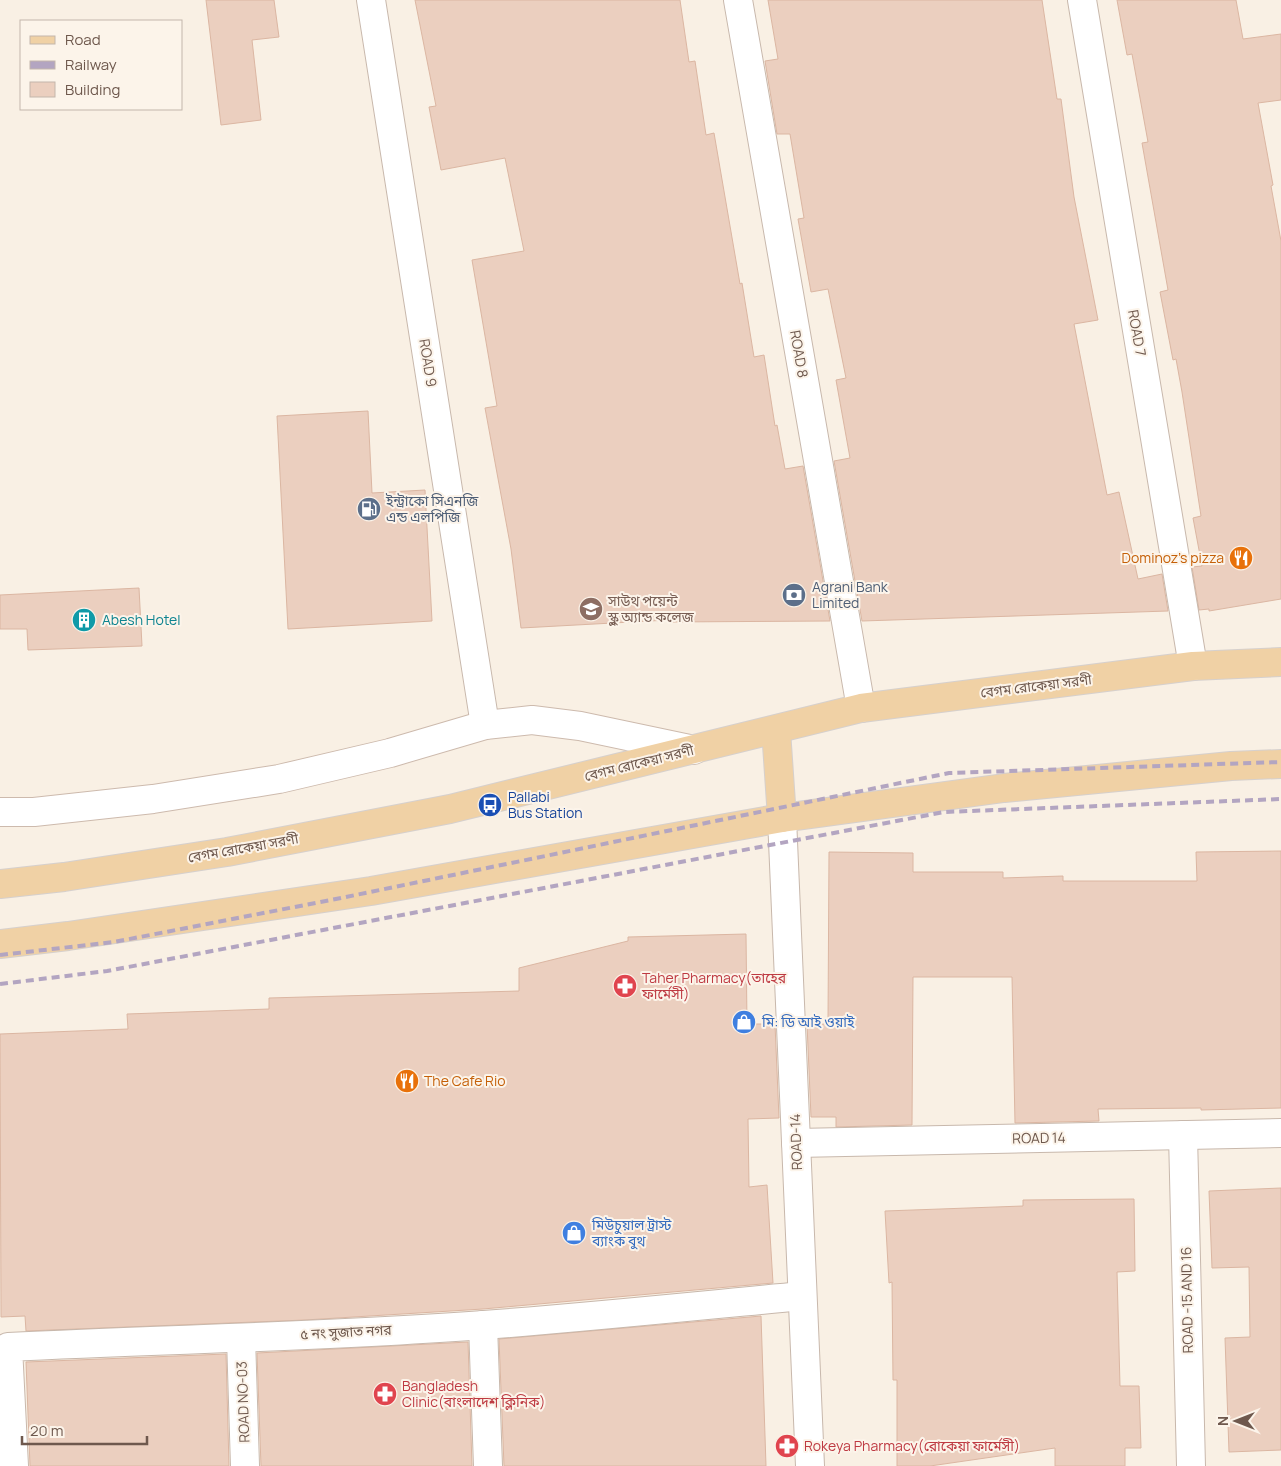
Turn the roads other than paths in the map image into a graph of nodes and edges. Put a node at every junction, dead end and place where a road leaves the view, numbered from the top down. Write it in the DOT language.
graph roads {
  1 [pos="372,0"];
  2 [pos="738,0"];
  3 [pos="1082,0"];
  4 [pos="1281,662"];
  5 [pos="1194,666"];
  6 [pos="861,708"];
  7 [pos="485,725"];
  8 [pos="776,730"];
  9 [pos="694,750"];
  10 [pos="1281,764"];
  11 [pos="0,812"];
  12 [pos="782,818"];
  13 [pos="0,884"];
  14 [pos="0,944"];
  15 [pos="1281,1132"];
  16 [pos="1183,1134"];
  17 [pos="796,1143"];
  18 [pos="802,1296"];
  19 [pos="483,1325"];
  20 [pos="241,1338"];
  21 [pos="14,1466"];
  22 [pos="244,1466"];
  23 [pos="488,1466"];
  24 [pos="810,1466"];
  25 [pos="1191,1466"];
  1 -- 7 [label="street, ROAD 9"];
  2 -- 6 [label="street, ROAD 8"];
  3 -- 5 [label="street, ROAD 7"];
  4 -- 5 [label="main road, বেগম রোকেয়া সরণী"];
  5 -- 6 [label="main road, বেগম রোকেয়া সরণী"];
  6 -- 8 [label="main road, বেগম রোকেয়া সরণী"];
  7 -- 9 [label="street"];
  7 -- 11 [label="street"];
  8 -- 9 [label="main road, বেগম রোকেয়া সরণী"];
  8 -- 12 [label="main road"];
  9 -- 13 [label="main road, বেগম রোকেয়া সরণী"];
  10 -- 12 [label="main road"];
  12 -- 14 [label="main road"];
  12 -- 17 [label="street, ROAD-14"];
  15 -- 16 [label="street, ROAD 14"];
  16 -- 17 [label="street, ROAD 14"];
  16 -- 25 [label="street, ROAD -15 AND 16"];
  17 -- 18 [label="street, ROAD-14"];
  18 -- 19 [label="street, ৫ নং সুজাত নগর"];
  18 -- 24 [label="street, ROAD-14"];
  19 -- 20 [label="street, ৫ নং সুজাত নগর"];
  19 -- 23 [label="street"];
  20 -- 21 [label="street, ৫ নং সুজাত নগর"];
  20 -- 22 [label="street, ROAD NO-03"];
}
